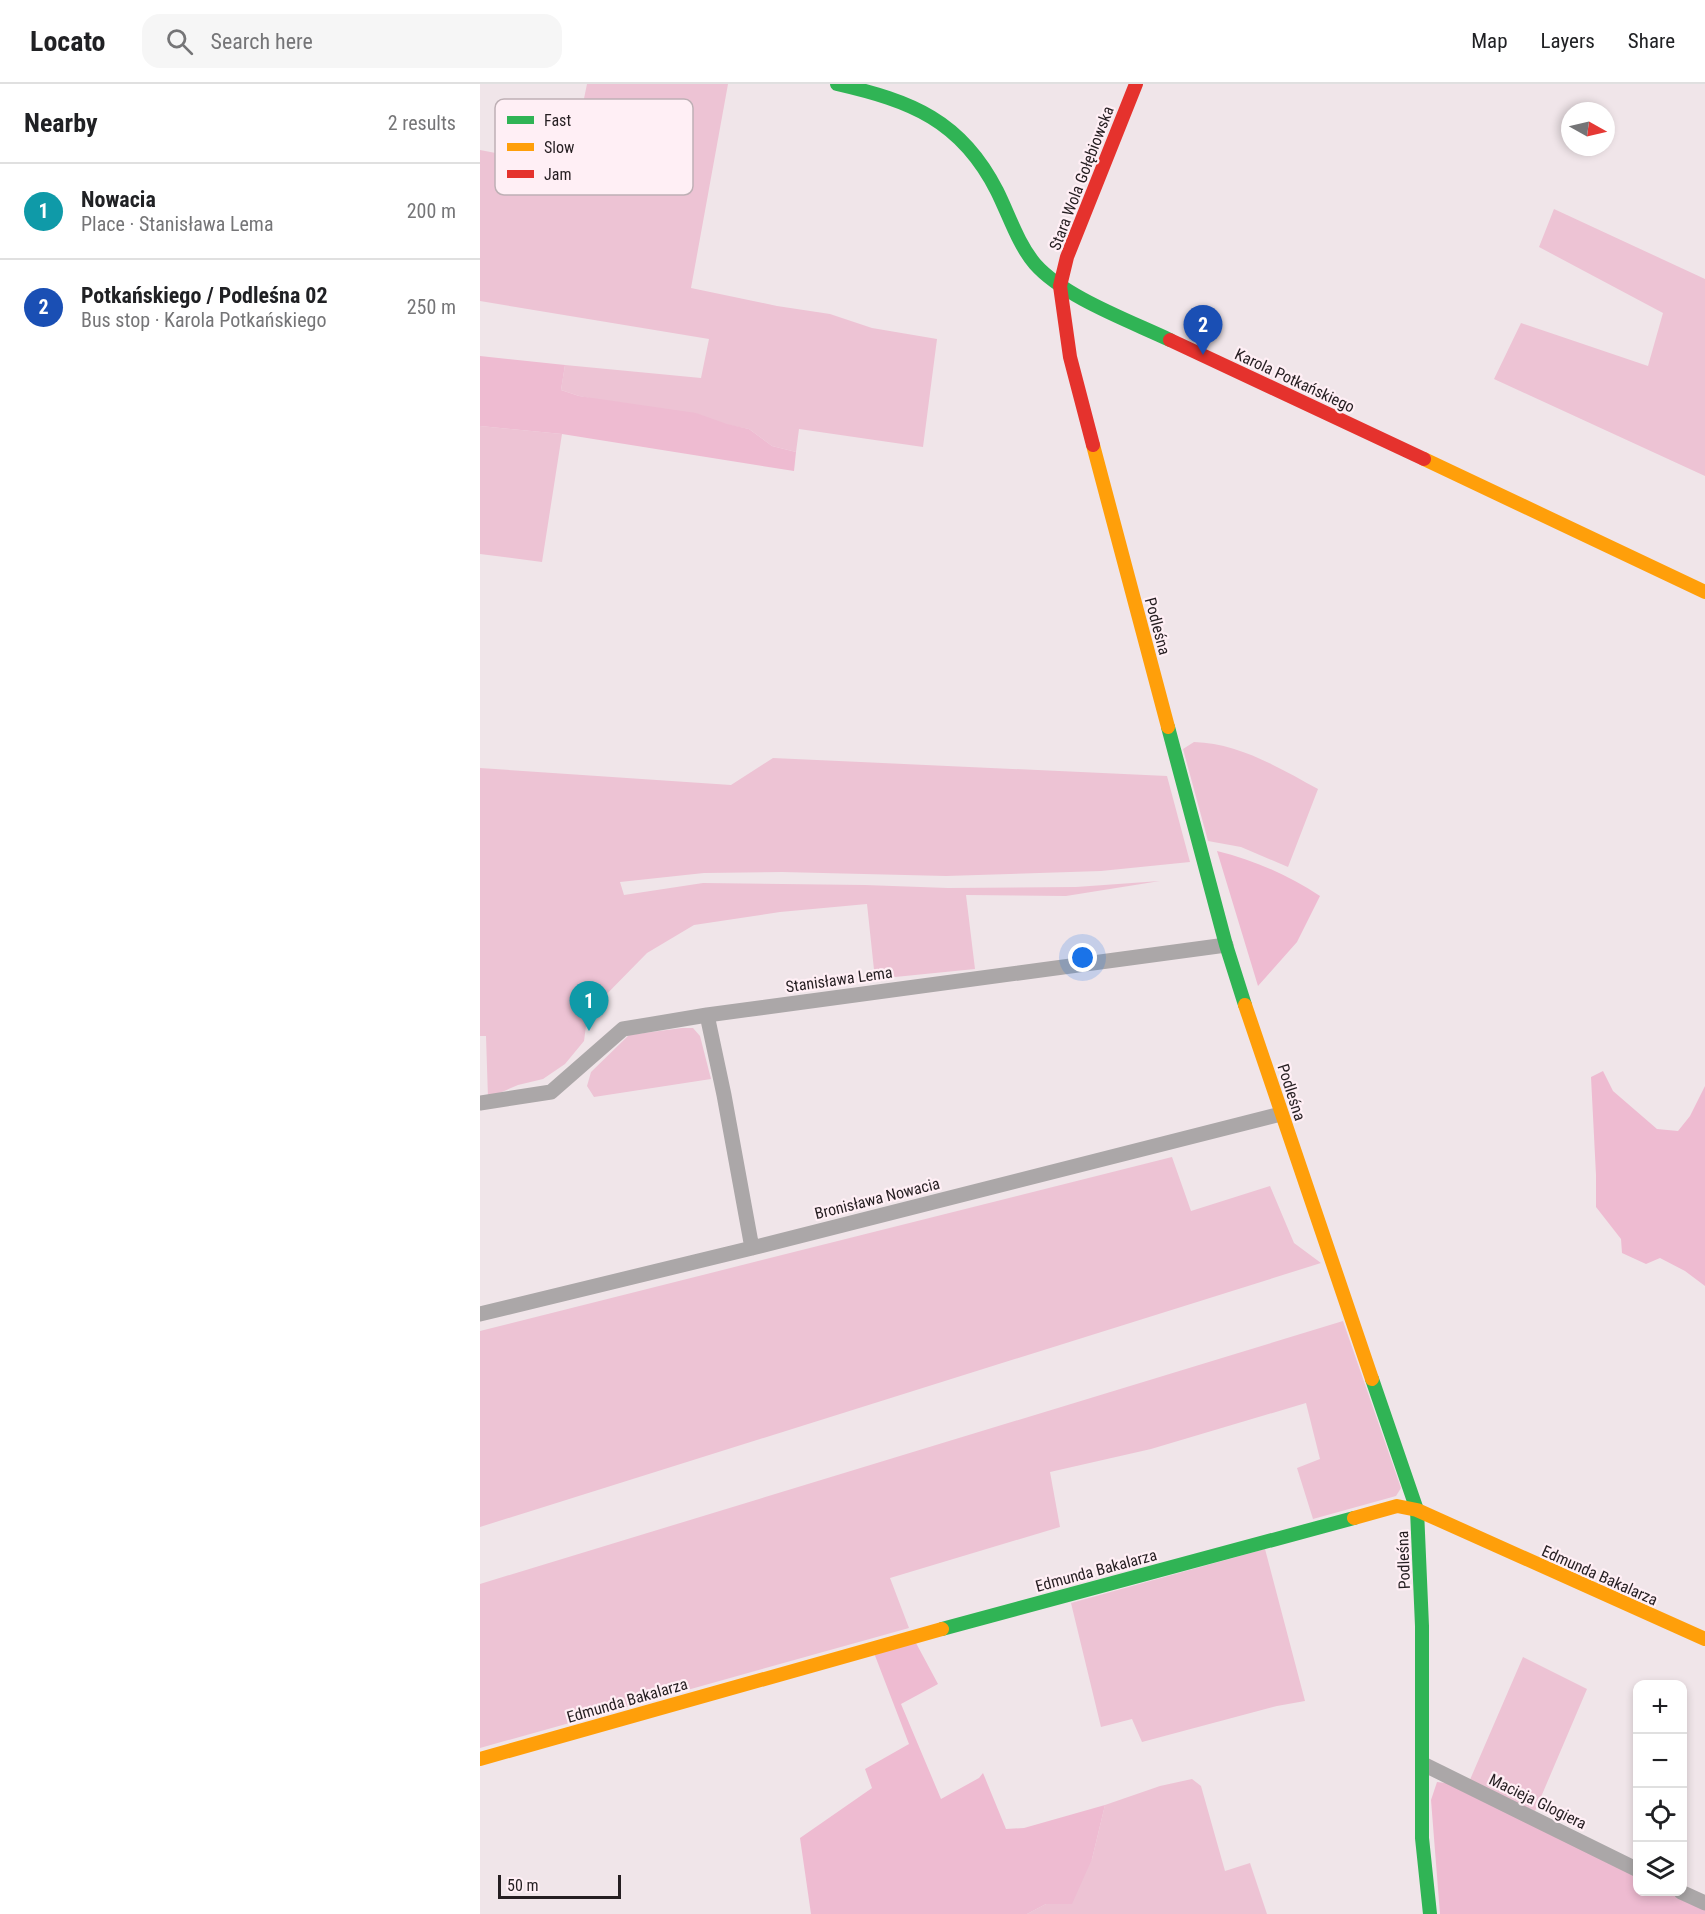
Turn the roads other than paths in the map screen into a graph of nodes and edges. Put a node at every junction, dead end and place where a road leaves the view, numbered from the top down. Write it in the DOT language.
graph roads {
  1 [pos="837,84"];
  2 [pos="1136,84"];
  3 [pos="1060,286"];
  4 [pos="1705,592"];
  5 [pos="1226,945"];
  6 [pos="707,1015"];
  7 [pos="480,1103"];
  8 [pos="1281,1114"];
  9 [pos="752,1248"];
  10 [pos="480,1314"];
  11 [pos="1417,1510"];
  12 [pos="1705,1639"];
  13 [pos="480,1759"];
  14 [pos="1423,1764"];
  15 [pos="1633,1868"];
  16 [pos="1687,1895"];
  17 [pos="1705,1903"];
  18 [pos="1430,1914"];
  1 -- 3 [label="street, Karola Potkańskiego"];
  2 -- 3 [label="street, Stara Wola Gołębiowska"];
  3 -- 4 [label="street, Karola Potkańskiego"];
  3 -- 5 [label="street, Podleśna"];
  5 -- 6 [label="street, Stanisława Lema"];
  5 -- 8 [label="street, Podleśna"];
  6 -- 7 [label="street, Stanisława Lema"];
  6 -- 9 [label="street"];
  8 -- 9 [label="street, Bronisława Nowacia"];
  8 -- 11 [label="street, Podleśna"];
  9 -- 10 [label="street, Bronisława Nowacia"];
  11 -- 12 [label="street, Edmunda Bakalarza"];
  11 -- 13 [label="street, Edmunda Bakalarza"];
  11 -- 14 [label="street, Podleśna"];
  14 -- 15 [label="street, Macieja Glogiera"];
  14 -- 18 [label="street, Podleśna"];
  16 -- 17 [label="street"];
}
